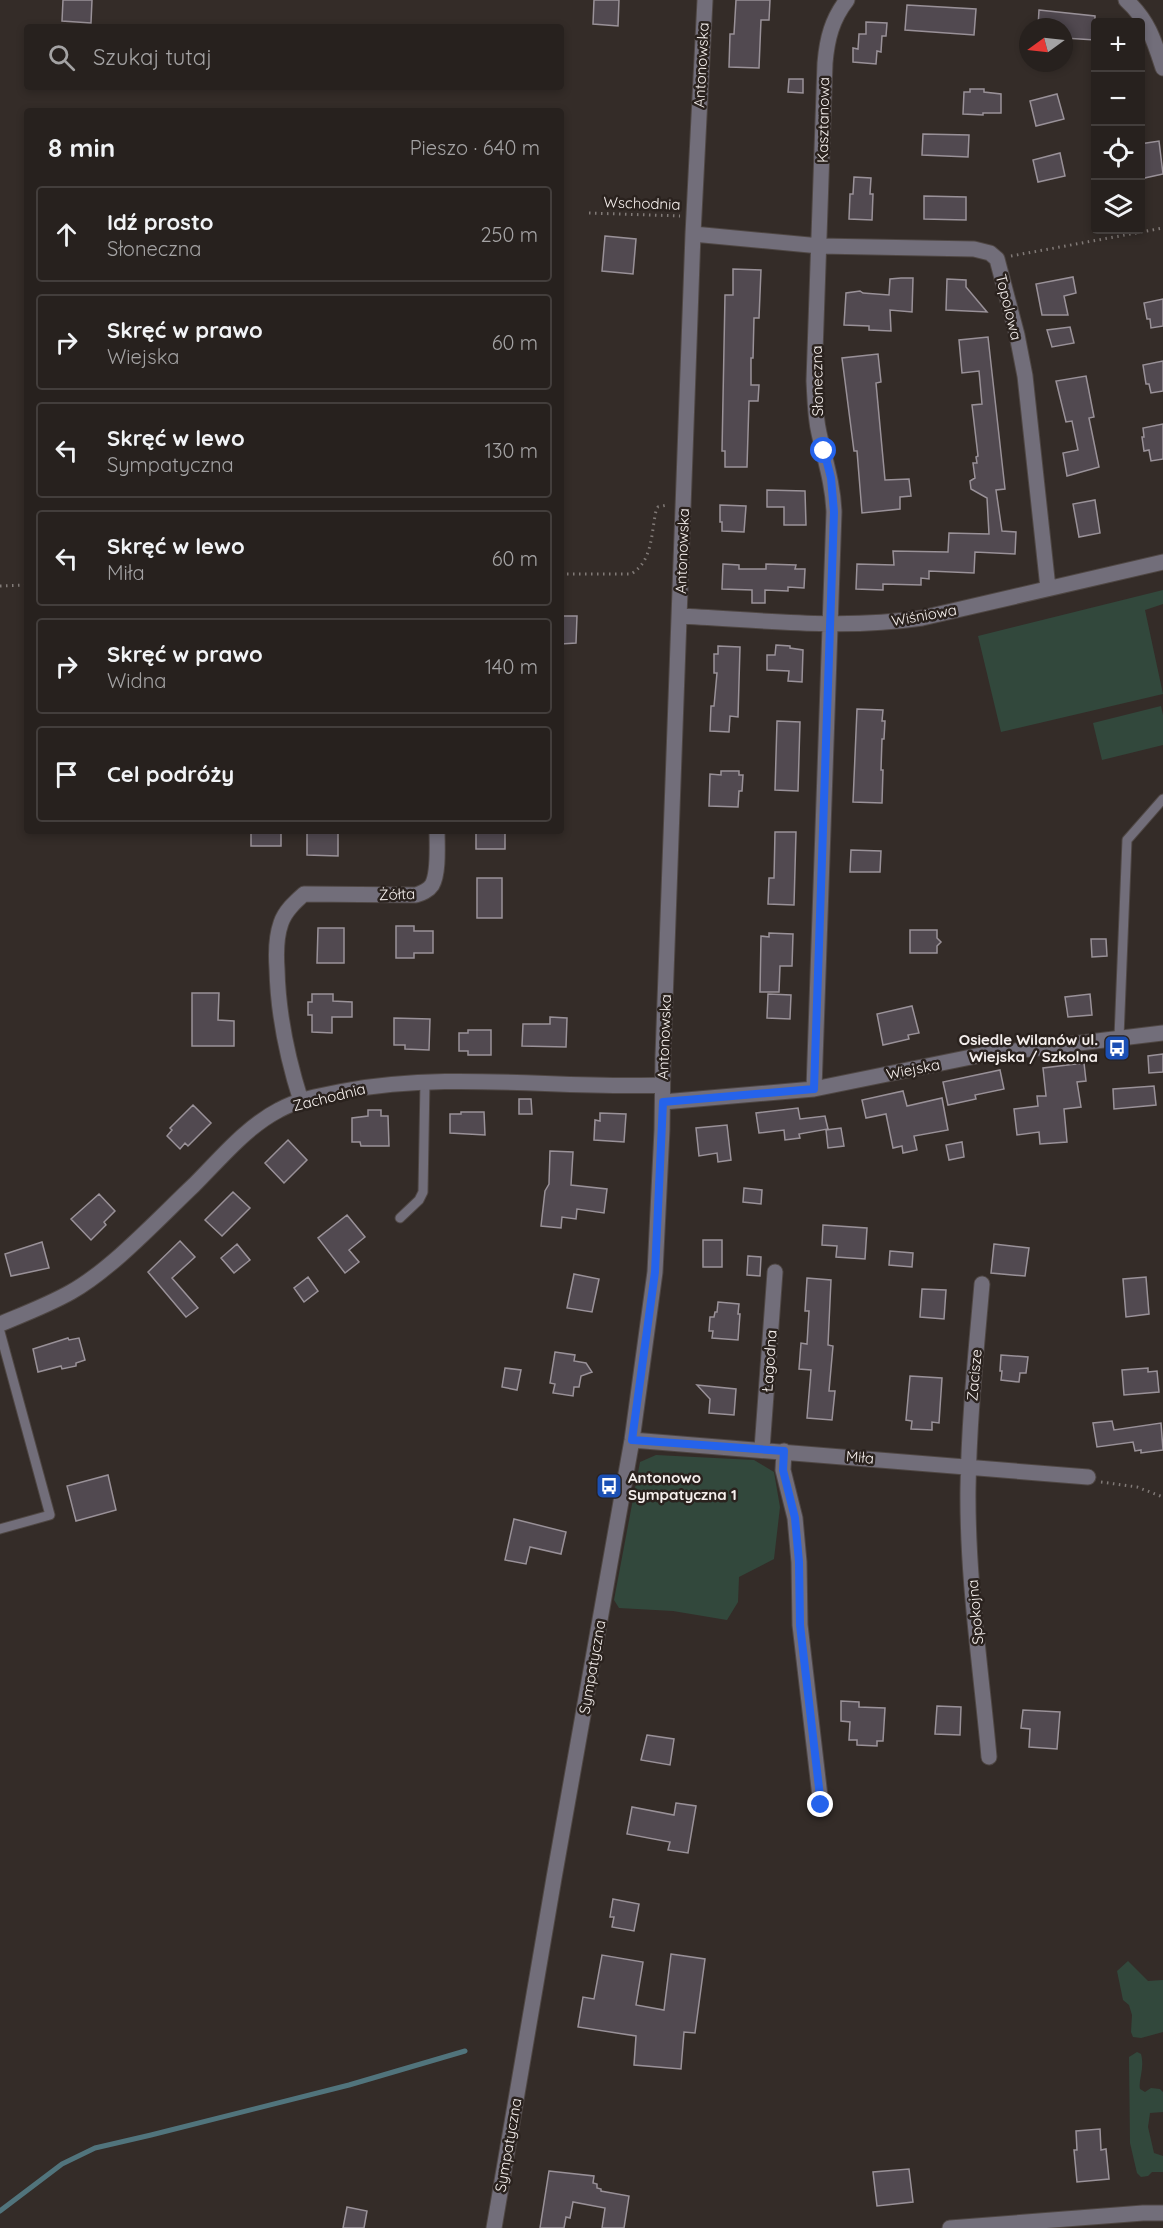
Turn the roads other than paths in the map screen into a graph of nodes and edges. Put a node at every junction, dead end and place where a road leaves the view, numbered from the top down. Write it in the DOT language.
graph roads {
  1 [pos="705,0"];
  2 [pos="847,0"];
  3 [pos="1126,0"];
  4 [pos="1163,68"];
  5 [pos="693,234"];
  6 [pos="820,246"];
  7 [pos="1163,562"];
  8 [pos="1048,588"];
  9 [pos="680,616"];
  10 [pos="830,624"];
  11 [pos="1163,799"];
  12 [pos="437,834"];
  13 [pos="1163,1033"];
  14 [pos="1119,1037"];
  15 [pos="425,1082"];
  16 [pos="662,1085"];
  17 [pos="814,1089"];
  18 [pos="301,1101"];
  19 [pos="663,1102"];
  20 [pos="400,1218"];
  21 [pos="775,1272"];
  22 [pos="982,1284"];
  23 [pos="0,1324"];
  24 [pos="0,1332"];
  25 [pos="632,1440"];
  26 [pos="762,1449"];
  27 [pos="784,1451"];
  28 [pos="969,1466"];
  29 [pos="1088,1477"];
  30 [pos="0,1529"];
  31 [pos="989,1757"];
  32 [pos="821,1805"];
  33 [pos="1163,2213"];
  34 [pos="494,2228"];
  35 [pos="950,2228"];
  1 -- 5 [label="street, Antonowska"];
  2 -- 6 [label="street, Kasztanowa"];
  3 -- 4 [label="street"];
  5 -- 6 [label="street, Topolowa"];
  5 -- 9 [label="street, Antonowska"];
  6 -- 8 [label="street, Topolowa"];
  6 -- 10 [label="street, Słoneczna"];
  7 -- 8 [label="street, Wiśniowa"];
  8 -- 10 [label="street, Wiśniowa"];
  9 -- 10 [label="street, Wiśniowa"];
  9 -- 16 [label="street, Antonowska"];
  10 -- 17 [label="street, Słoneczna"];
  11 -- 14 [label="lane"];
  12 -- 18 [label="street, Żółta"];
  13 -- 14 [label="street, Wiejska"];
  14 -- 17 [label="street, Wiejska"];
  15 -- 16 [label="street, Zachodnia"];
  15 -- 18 [label="street, Zachodnia"];
  15 -- 20 [label="lane"];
  16 -- 19 [label="street, Antonowska"];
  17 -- 19 [label="street, Wiejska"];
  18 -- 23 [label="street, Zachodnia"];
  19 -- 25 [label="street, Sympatyczna"];
  21 -- 26 [label="street, Łagodna"];
  22 -- 28 [label="street, Zacisze"];
  24 -- 30 [label="lane"];
  25 -- 26 [label="street, Miła"];
  25 -- 34 [label="street, Sympatyczna"];
  26 -- 27 [label="street, Miła"];
  27 -- 28 [label="street, Miła"];
  27 -- 32 [label="street"];
  28 -- 29 [label="street, Miła"];
  28 -- 31 [label="street, Spokojna"];
  33 -- 35 [label="street"];
}
